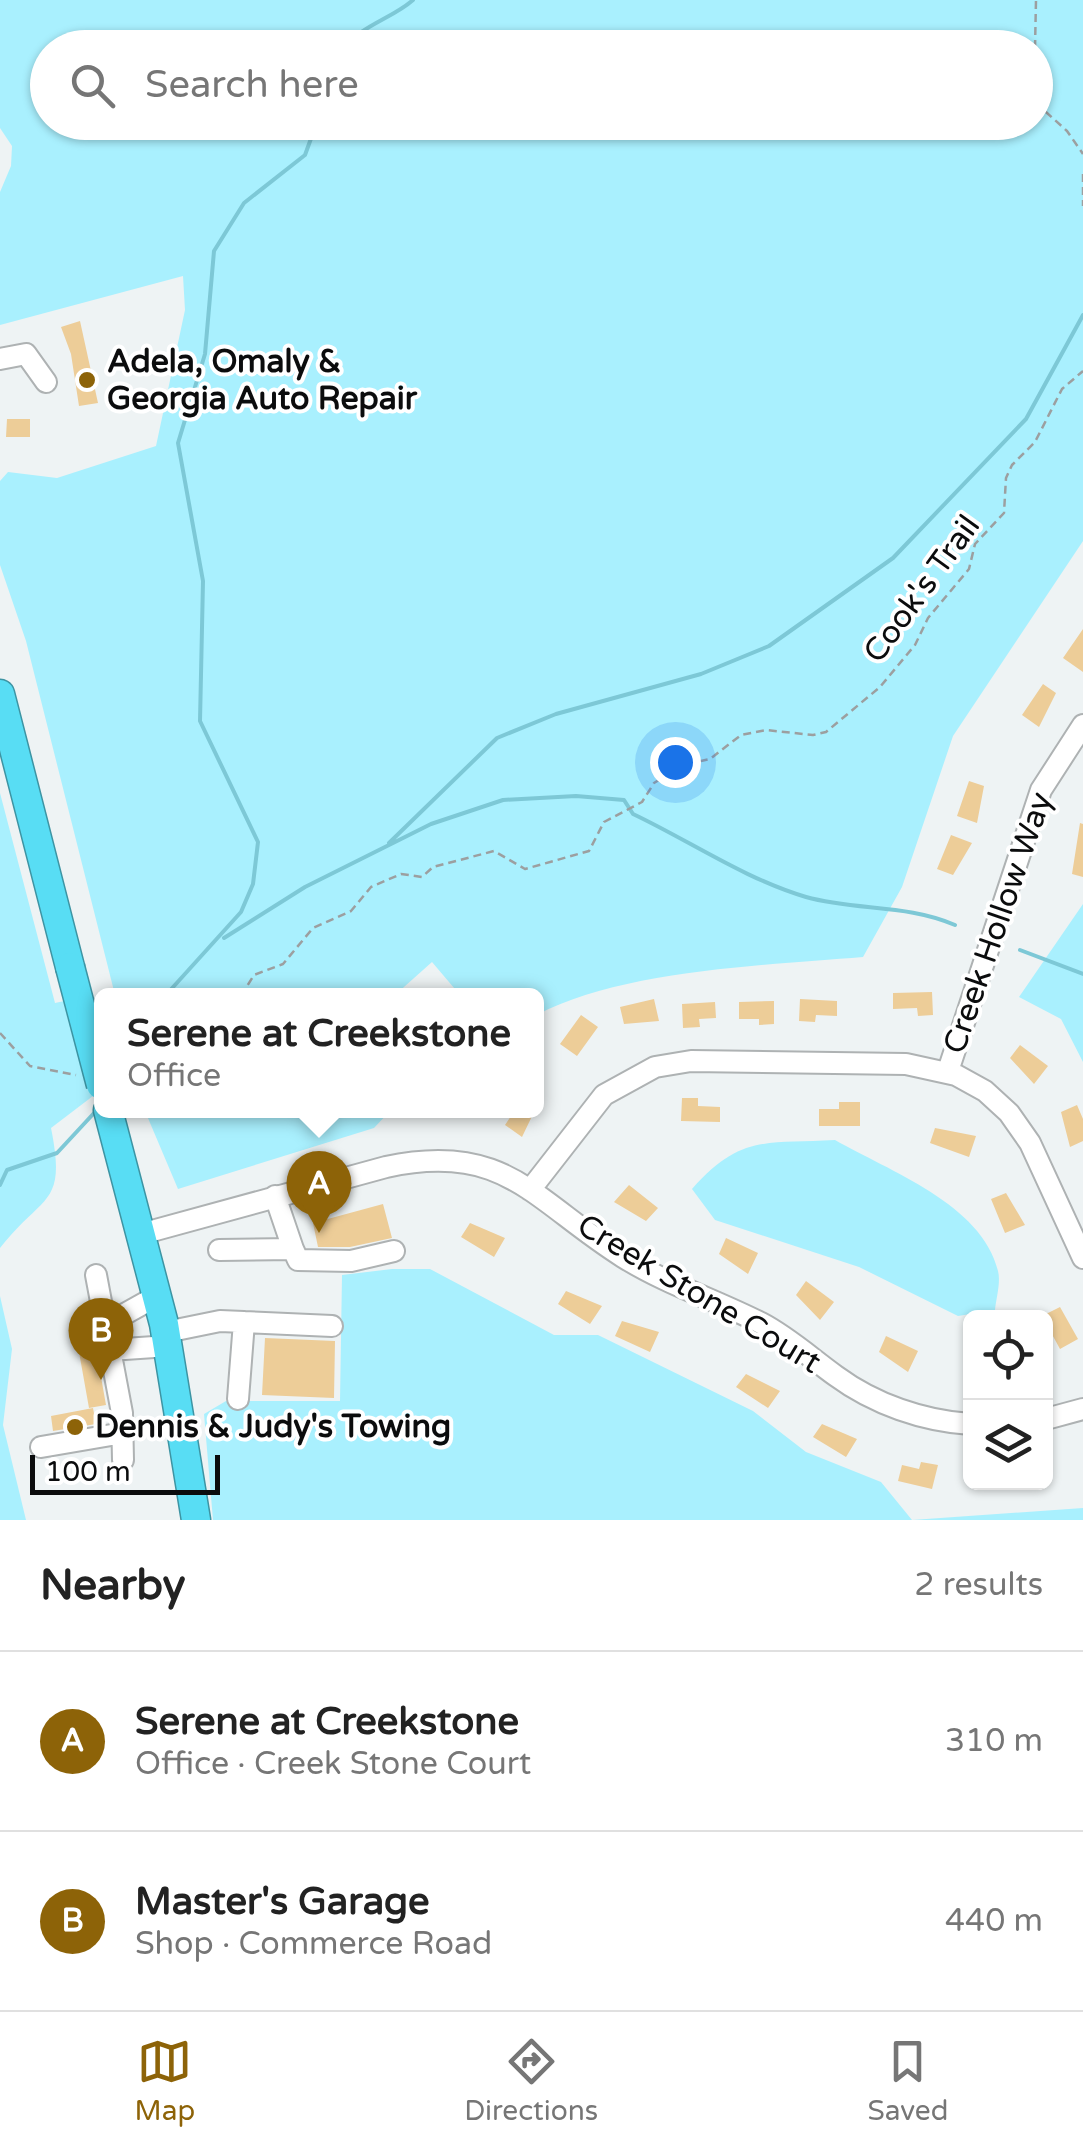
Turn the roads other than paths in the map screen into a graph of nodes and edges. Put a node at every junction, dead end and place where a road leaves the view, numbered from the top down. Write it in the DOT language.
graph roads {
  1 [pos="0,359"];
  2 [pos="46,382"];
  3 [pos="0,694"];
  4 [pos="1083,726"];
  5 [pos="948,1071"];
  6 [pos="94,1074"];
  7 [pos="110,1118"];
  8 [pos="530,1190"];
  9 [pos="276,1196"];
  10 [pos="141,1234"];
  11 [pos="219,1250"];
  12 [pos="292,1250"];
  13 [pos="394,1251"];
  14 [pos="1083,1258"];
  15 [pos="96,1276"];
  16 [pos="157,1296"];
  17 [pos="244,1322"];
  18 [pos="106,1325"];
  19 [pos="332,1326"];
  20 [pos="167,1339"];
  21 [pos="110,1350"];
  22 [pos="238,1399"];
  23 [pos="1083,1408"];
  24 [pos="1053,1417"];
  25 [pos="963,1423"];
  26 [pos="123,1433"];
  27 [pos="41,1447"];
  28 [pos="123,1460"];
  29 [pos="196,1520"];
  1 -- 2 [label="street"];
  3 -- 6 [label="highway, bridge"];
  4 -- 5 [label="street, Creek Hollow Way"];
  5 -- 8 [label="street"];
  5 -- 14 [label="street"];
  7 -- 10 [label="highway"];
  8 -- 9 [label="street, Creek Stone Court"];
  8 -- 25 [label="street, Creek Stone Court"];
  9 -- 10 [label="street, Creek Stone Court"];
  9 -- 12 [label="street"];
  10 -- 16 [label="highway"];
  11 -- 12 [label="street"];
  12 -- 13 [label="street"];
  15 -- 18 [label="street"];
  16 -- 18 [label="street"];
  16 -- 20 [label="highway"];
  17 -- 19 [label="street"];
  17 -- 20 [label="street"];
  17 -- 22 [label="street"];
  18 -- 21 [label="street"];
  20 -- 21 [label="street"];
  20 -- 29 [label="highway"];
  21 -- 26 [label="street"];
  23 -- 24 [label="street"];
  26 -- 27 [label="street"];
  26 -- 28 [label="street"];
}
